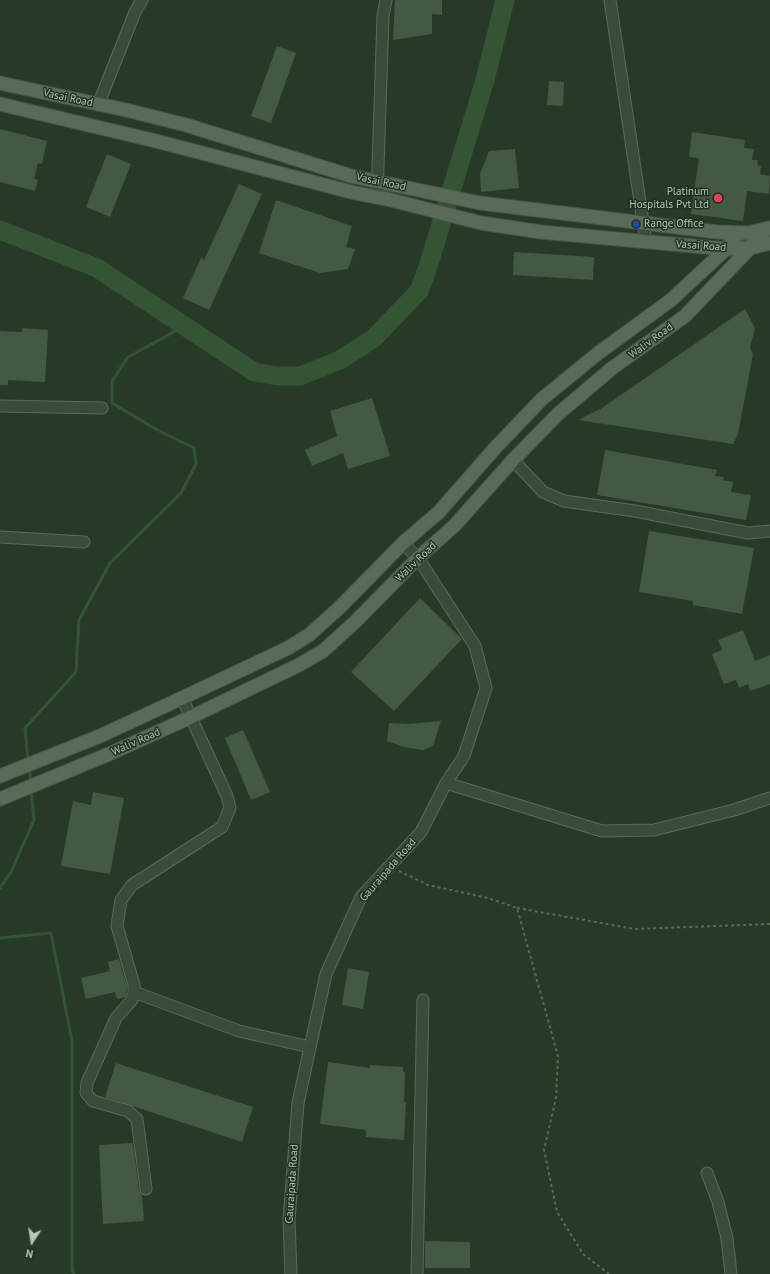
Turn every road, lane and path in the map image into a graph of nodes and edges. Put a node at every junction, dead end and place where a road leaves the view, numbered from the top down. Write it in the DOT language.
graph roads {
  1 [pos="142,0"];
  2 [pos="386,0"];
  3 [pos="610,0"];
  4 [pos="0,83"];
  5 [pos="0,104"];
  6 [pos="98,105"];
  7 [pos="379,182"];
  8 [pos="382,198"];
  9 [pos="643,224"];
  10 [pos="767,229"];
  11 [pos="738,233"];
  12 [pos="646,242"];
  13 [pos="770,243"];
  14 [pos="750,248"];
  15 [pos="726,249"];
  16 [pos="0,406"];
  17 [pos="102,408"];
  18 [pos="513,460"];
  19 [pos="770,531"];
  20 [pos="0,537"];
  21 [pos="84,542"];
  22 [pos="403,543"];
  23 [pos="418,558"];
  24 [pos="182,698"];
  25 [pos="191,717"];
  26 [pos="0,776"];
  27 [pos="446,783"];
  28 [pos="0,798"];
  29 [pos="770,798"];
  30 [pos="389,867"];
  31 [pos="517,908"];
  32 [pos="770,924"];
  33 [pos="134,992"];
  34 [pos="424,1000"];
  35 [pos="310,1046"];
  36 [pos="707,1173"];
  37 [pos="146,1189"];
  38 [pos="290,1274"];
  39 [pos="417,1274"];
  40 [pos="609,1274"];
  41 [pos="731,1274"];
  1 -- 6 [label="street"];
  2 -- 7 [label="street"];
  3 -- 9 [label="street"];
  4 -- 6 [label="main road, Vasai Road"];
  5 -- 8 [label="main road, Vasai Road"];
  6 -- 7 [label="main road, Vasai Road"];
  7 -- 8 [label="street"];
  7 -- 9 [label="main road, Vasai Road"];
  8 -- 12 [label="main road, Vasai Road"];
  9 -- 11 [label="main road, Vasai Road"];
  9 -- 12 [label="street"];
  10 -- 11 [label="main road, Vasai Road"];
  10 -- 14 [label="main road, Waliv Road"];
  11 -- 15 [label="main road, Waliv Road"];
  12 -- 15 [label="main road, Vasai Road"];
  13 -- 14 [label="main road, Vasai Road"];
  14 -- 15 [label="main road, Vasai Road"];
  14 -- 18 [label="main road, Waliv Road"];
  15 -- 22 [label="main road, Waliv Road"];
  16 -- 17 [label="street"];
  18 -- 19 [label="street"];
  18 -- 23 [label="main road, Waliv Road"];
  20 -- 21 [label="street"];
  22 -- 23 [label="street, Gauraipada Road"];
  22 -- 24 [label="main road, Waliv Road"];
  23 -- 25 [label="main road, Waliv Road"];
  23 -- 27 [label="street, Gauraipada Road"];
  24 -- 25 [label="street"];
  24 -- 26 [label="main road, Waliv Road"];
  25 -- 28 [label="main road, Waliv Road"];
  25 -- 33 [label="street"];
  27 -- 29 [label="street"];
  27 -- 30 [label="street, Gauraipada Road"];
  30 -- 31 [label="path"];
  30 -- 35 [label="street, Gauraipada Road"];
  31 -- 32 [label="path"];
  31 -- 40 [label="path"];
  33 -- 35 [label="street"];
  33 -- 37 [label="street"];
  34 -- 39 [label="street"];
  35 -- 38 [label="street, Gauraipada Road"];
  36 -- 41 [label="street"];
}
